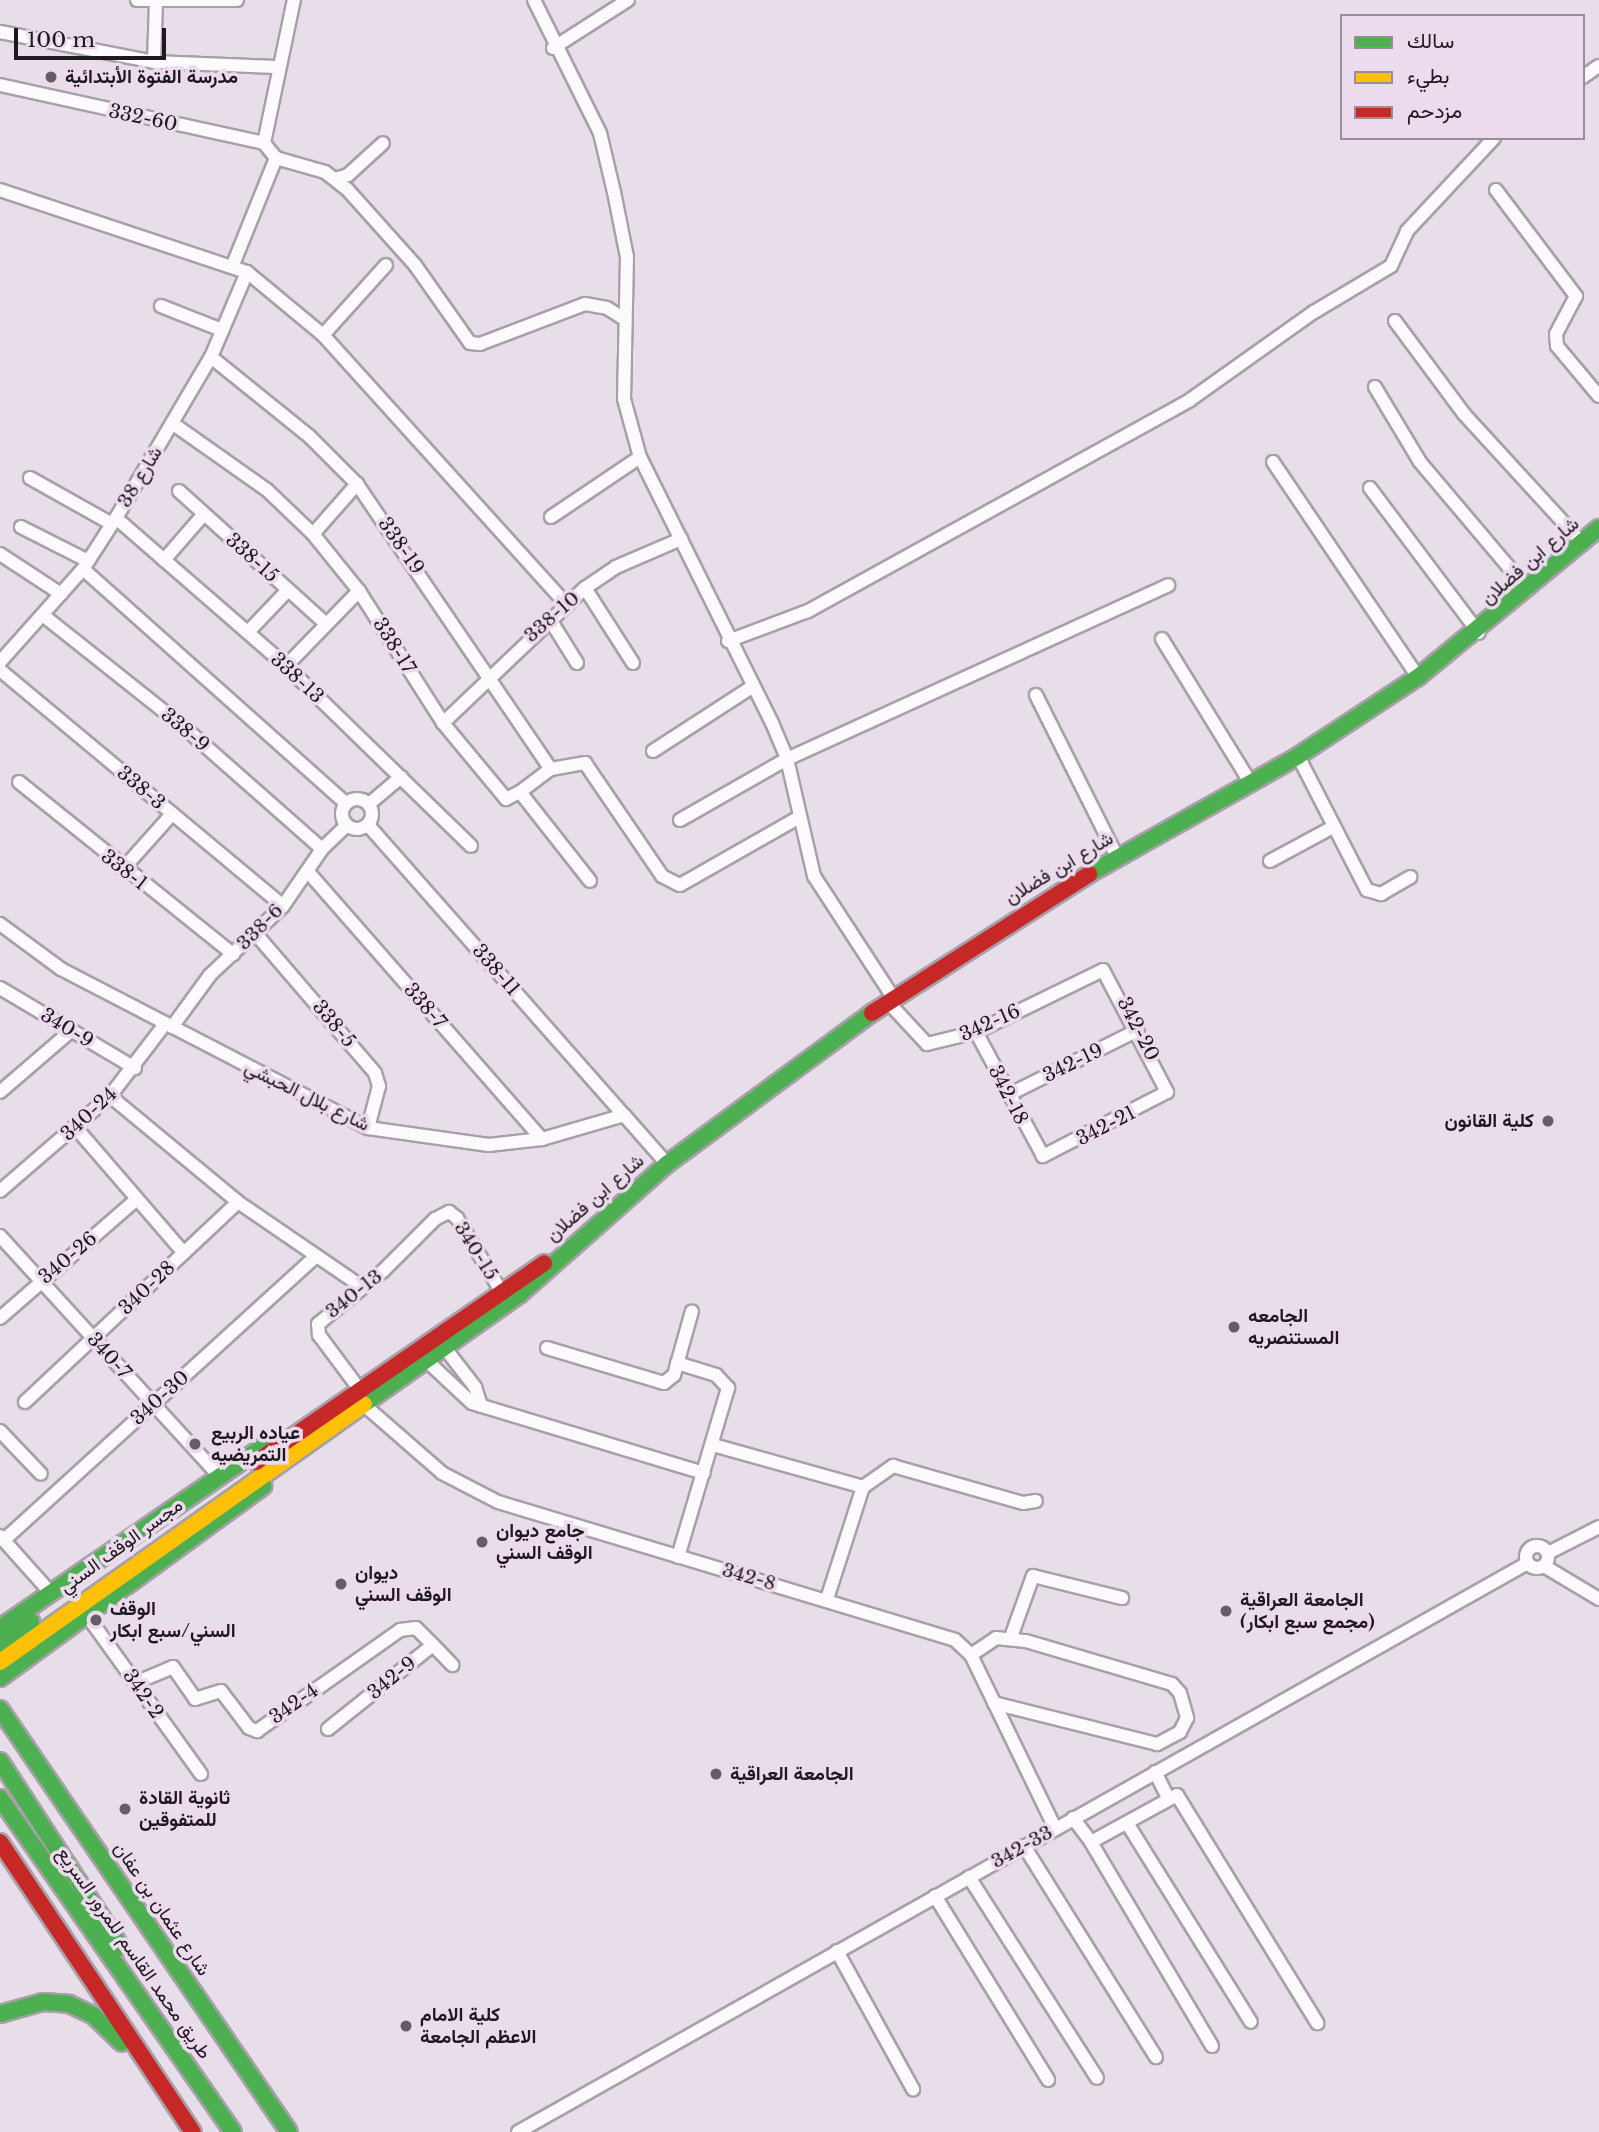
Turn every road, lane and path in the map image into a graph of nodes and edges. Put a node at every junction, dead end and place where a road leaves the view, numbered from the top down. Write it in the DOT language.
graph roads {
  1 [pos="137,0"];
  2 [pos="237,0"];
  3 [pos="294,0"];
  4 [pos="534,0"];
  5 [pos="628,0"];
  6 [pos="156,3"];
  7 [pos="0,32"];
  8 [pos="553,48"];
  9 [pos="154,62"];
  10 [pos="276,67"];
  11 [pos="0,85"];
  12 [pos="1492,140"];
  13 [pos="264,143"];
  14 [pos="383,143"];
  15 [pos="276,158"];
  16 [pos="335,179"];
  17 [pos="0,190"];
  18 [pos="1496,190"];
  19 [pos="386,265"];
  20 [pos="232,267"];
  21 [pos="247,272"];
  22 [pos="161,306"];
  23 [pos="623,318"];
  24 [pos="1395,321"];
  25 [pos="222,330"];
  26 [pos="323,335"];
  27 [pos="211,357"];
  28 [pos="1375,387"];
  29 [pos="1599,396"];
  30 [pos="172,423"];
  31 [pos="640,457"];
  32 [pos="1273,462"];
  33 [pos="30,478"];
  34 [pos="357,484"];
  35 [pos="1370,488"];
  36 [pos="179,491"];
  37 [pos="204,514"];
  38 [pos="551,517"];
  39 [pos="114,521"];
  40 [pos="21,527"];
  41 [pos="1599,528"];
  42 [pos="313,534"];
  43 [pos="681,539"];
  44 [pos="1582,544"];
  45 [pos="0,554"];
  46 [pos="164,560"];
  47 [pos="85,565"];
  48 [pos="1168,585"];
  49 [pos="584,588"];
  50 [pos="288,590"];
  51 [pos="1528,590"];
  52 [pos="359,591"];
  53 [pos="61,594"];
  54 [pos="565,603"];
  55 [pos="44,616"];
  56 [pos="549,618"];
  57 [pos="326,624"];
  58 [pos="248,632"];
  59 [pos="1479,633"];
  60 [pos="1162,639"];
  61 [pos="728,641"];
  62 [pos="0,662"];
  63 [pos="577,663"];
  64 [pos="634,663"];
  65 [pos="286,666"];
  66 [pos="0,670"];
  67 [pos="490,672"];
  68 [pos="1419,677"];
  69 [pos="751,687"];
  70 [pos="1036,695"];
  71 [pos="443,723"];
  72 [pos="653,751"];
  73 [pos="1298,756"];
  74 [pos="787,759"];
  75 [pos="551,769"];
  76 [pos="401,777"];
  77 [pos="19,782"];
  78 [pos="1250,782"];
  79 [pos="520,792"];
  80 [pos="346,803"];
  81 [pos="369,804"];
  82 [pos="172,814"];
  83 [pos="797,818"];
  84 [pos="680,820"];
  85 [pos="346,825"];
  86 [pos="368,825"];
  87 [pos="1331,828"];
  88 [pos="471,846"];
  89 [pos="322,849"];
  90 [pos="1117,856"];
  91 [pos="1270,861"];
  92 [pos="123,869"];
  93 [pos="309,873"];
  94 [pos="1410,877"];
  95 [pos="590,881"];
  96 [pos="283,905"];
  97 [pos="0,924"];
  98 [pos="255,933"];
  99 [pos="233,954"];
  100 [pos="1103,970"];
  101 [pos="1,991"];
  102 [pos="890,999"];
  103 [pos="169,1025"];
  104 [pos="72,1030"];
  105 [pos="1139,1030"];
  106 [pos="976,1032"];
  107 [pos="135,1068"];
  108 [pos="0,1092"];
  109 [pos="1167,1092"];
  110 [pos="1008,1095"];
  111 [pos="110,1096"];
  112 [pos="624,1115"];
  113 [pos="76,1128"];
  114 [pos="368,1128"];
  115 [pos="542,1139"];
  116 [pos="1042,1156"];
  117 [pos="667,1164"];
  118 [pos="0,1191"];
  119 [pos="138,1199"];
  120 [pos="238,1202"];
  121 [pos="449,1212"];
  122 [pos="0,1236"];
  123 [pos="184,1253"];
  124 [pos="316,1256"];
  125 [pos="553,1262"];
  126 [pos="41,1281"];
  127 [pos="362,1287"];
  128 [pos="501,1291"];
  129 [pos="692,1311"];
  130 [pos="0,1318"];
  131 [pos="93,1338"];
  132 [pos="444,1347"];
  133 [pos="547,1348"];
  134 [pos="426,1360"];
  135 [pos="677,1363"];
  136 [pos="361,1397"];
  137 [pos="24,1402"];
  138 [pos="153,1405"];
  139 [pos="481,1406"];
  140 [pos="0,1431"];
  141 [pos="307,1435"];
  142 [pos="713,1445"];
  143 [pos="265,1463"];
  144 [pos="704,1473"];
  145 [pos="41,1474"];
  146 [pos="219,1476"];
  147 [pos="863,1487"];
  148 [pos="1036,1501"];
  149 [pos="1599,1527"];
  150 [pos="2,1538"];
  151 [pos="678,1557"];
  152 [pos="1546,1559"];
  153 [pos="1528,1563"];
  154 [pos="51,1593"];
  155 [pos="1122,1598"];
  156 [pos="827,1599"];
  157 [pos="1599,1599"];
  158 [pos="86,1614"];
  159 [pos="1,1626"];
  160 [pos="1011,1637"];
  161 [pos="0,1645"];
  162 [pos="433,1645"];
  163 [pos="971,1655"];
  164 [pos="0,1662"];
  165 [pos="452,1665"];
  166 [pos="0,1678"];
  167 [pos="135,1683"];
  168 [pos="994,1703"];
  169 [pos="0,1709"];
  170 [pos="328,1729"];
  171 [pos="0,1761"];
  172 [pos="1155,1772"];
  173 [pos="201,1774"];
  174 [pos="0,1798"];
  175 [pos="1169,1799"];
  176 [pos="1073,1818"];
  177 [pos="1127,1823"];
  178 [pos="1055,1828"];
  179 [pos="0,1842"];
  180 [pos="1091,1842"];
  181 [pos="1024,1846"];
  182 [pos="969,1877"];
  183 [pos="934,1896"];
  184 [pos="837,1951"];
  185 [pos="0,2014"];
  186 [pos="1251,2022"];
  187 [pos="1317,2023"];
  188 [pos="1212,2046"];
  189 [pos="1156,2057"];
  190 [pos="1097,2078"];
  191 [pos="1048,2080"];
  192 [pos="200,2084"];
  193 [pos="913,2089"];
  194 [pos="167,2093"];
  195 [pos="193,2132"];
  196 [pos="233,2132"];
  197 [pos="289,2132"];
  198 [pos="518,2132"];
  1 -- 6 [label="street"];
  2 -- 6 [label="street"];
  3 -- 10 [label="street"];
  4 -- 8 [label="street"];
  5 -- 8 [label="street"];
  6 -- 9 [label="street"];
  7 -- 9 [label="street"];
  8 -- 23 [label="street"];
  9 -- 10 [label="street"];
  10 -- 13 [label="street"];
  11 -- 13 [label="street, 332-60"];
  12 -- 61 [label="street"];
  13 -- 15 [label="street"];
  14 -- 16 [label="street"];
  15 -- 16 [label="street"];
  15 -- 20 [label="street"];
  16 -- 23 [label="street"];
  17 -- 20 [label="street"];
  18 -- 29 [label="street"];
  19 -- 26 [label="street"];
  20 -- 21 [label="street"];
  21 -- 25 [label="street, شارع 38"];
  21 -- 26 [label="street"];
  22 -- 25 [label="street"];
  23 -- 31 [label="street"];
  24 -- 44 [label="street"];
  25 -- 27 [label="street, شارع 38"];
  26 -- 54 [label="street"];
  27 -- 30 [label="street, شارع 38"];
  27 -- 34 [label="street, 338-19"];
  28 -- 51 [label="street"];
  30 -- 39 [label="street, شارع 38"];
  30 -- 42 [label="street, 338-17"];
  31 -- 38 [label="street"];
  31 -- 43 [label="street"];
  32 -- 68 [label="street"];
  33 -- 39 [label="street, 338-13"];
  34 -- 42 [label="street"];
  34 -- 67 [label="street, 338-19"];
  35 -- 59 [label="street"];
  36 -- 37 [label="street, 338-15"];
  37 -- 46 [label="street"];
  37 -- 50 [label="street, 338-15"];
  39 -- 46 [label="street, 338-13"];
  39 -- 47 [label="street, شارع 38"];
  40 -- 47 [label="street"];
  41 -- 44 [label="main road, شارع ابن فضلان"];
  42 -- 52 [label="street, 338-17"];
  43 -- 49 [label="street, 338-10"];
  43 -- 61 [label="street"];
  44 -- 51 [label="main road, شارع ابن فضلان"];
  45 -- 53 [label="street"];
  46 -- 58 [label="street, 338-13"];
  47 -- 53 [label="street, شارع 38"];
  47 -- 80 [label="street"];
  48 -- 74 [label="street"];
  49 -- 54 [label="street, 338-10"];
  49 -- 64 [label="street"];
  50 -- 57 [label="street, 338-15"];
  50 -- 58 [label="street"];
  51 -- 59 [label="main road, شارع ابن فضلان"];
  52 -- 57 [label="street"];
  52 -- 71 [label="street, 338-17"];
  53 -- 55 [label="street, شارع 38"];
  54 -- 56 [label="street, 338-10"];
  55 -- 62 [label="street, شارع 38"];
  55 -- 89 [label="street, 338-9"];
  56 -- 63 [label="street"];
  56 -- 67 [label="street, 338-10"];
  57 -- 65 [label="street"];
  58 -- 65 [label="street, 338-13"];
  59 -- 68 [label="main road, شارع ابن فضلان"];
  60 -- 78 [label="street"];
  61 -- 69 [label="street"];
  65 -- 76 [label="street, 338-13"];
  66 -- 82 [label="street, 338-3"];
  67 -- 71 [label="street, 338-10"];
  67 -- 75 [label="street, 338-19"];
  68 -- 73 [label="main road, شارع ابن فضلان"];
  69 -- 72 [label="street"];
  69 -- 74 [label="street"];
  70 -- 90 [label="street"];
  71 -- 79 [label="street, 338-17"];
  73 -- 78 [label="main road, شارع ابن فضلان"];
  73 -- 87 [label="street"];
  74 -- 83 [label="street"];
  74 -- 84 [label="street"];
  75 -- 79 [label="street"];
  75 -- 83 [label="street"];
  76 -- 81 [label="street"];
  76 -- 88 [label="street, 338-13"];
  77 -- 92 [label="street, 338-1"];
  78 -- 90 [label="main road, شارع ابن فضلان"];
  79 -- 95 [label="street"];
  80 -- 81 [label="street"];
  80 -- 85 [label="street"];
  81 -- 86 [label="street"];
  82 -- 92 [label="street"];
  82 -- 96 [label="street, 338-3"];
  83 -- 102 [label="street"];
  85 -- 86 [label="street"];
  85 -- 89 [label="street, 338-6"];
  86 -- 112 [label="street, 338-11"];
  87 -- 91 [label="street"];
  87 -- 94 [label="street"];
  89 -- 93 [label="street, 338-6"];
  90 -- 102 [label="main road, شارع ابن فضلان"];
  92 -- 99 [label="street, 338-1"];
  93 -- 96 [label="street, 338-6"];
  93 -- 115 [label="street, 338-7"];
  96 -- 98 [label="street, 338-6"];
  97 -- 103 [label="street, شارع بلال الحبشي"];
  98 -- 99 [label="street, 338-6"];
  98 -- 114 [label="street, 338-5"];
  99 -- 103 [label="street, 338-6"];
  100 -- 105 [label="street, 342-20"];
  100 -- 106 [label="street, 342-16"];
  101 -- 104 [label="street, 340-9"];
  102 -- 106 [label="street, 342-16"];
  102 -- 117 [label="main road, شارع ابن فضلان"];
  103 -- 107 [label="street, 340-24"];
  103 -- 114 [label="street, شارع بلال الحبشي"];
  104 -- 107 [label="street, 340-9"];
  104 -- 108 [label="street"];
  105 -- 109 [label="street, 342-20"];
  105 -- 110 [label="street, 342-19"];
  106 -- 110 [label="street, 342-18"];
  107 -- 111 [label="street, 340-24"];
  109 -- 116 [label="street, 342-21"];
  110 -- 116 [label="street, 342-18"];
  111 -- 113 [label="street, 340-24"];
  111 -- 120 [label="street"];
  112 -- 115 [label="street, شارع بلال الحبشي"];
  112 -- 117 [label="street"];
  113 -- 118 [label="street, 340-24"];
  113 -- 119 [label="street"];
  114 -- 115 [label="street, شارع بلال الحبشي"];
  117 -- 125 [label="main road, شارع ابن فضلان"];
  119 -- 123 [label="street"];
  119 -- 126 [label="street, 340-26"];
  120 -- 123 [label="street, 340-28"];
  120 -- 124 [label="street"];
  121 -- 127 [label="street, 340-13"];
  121 -- 128 [label="street, 340-15"];
  122 -- 126 [label="street, 340-7"];
  123 -- 131 [label="street, 340-28"];
  124 -- 127 [label="street"];
  124 -- 138 [label="street, 340-30"];
  125 -- 128 [label="main road, شارع ابن فضلان"];
  125 -- 132 [label="main road, شارع ابن فضلان"];
  126 -- 130 [label="street, 340-26"];
  126 -- 131 [label="street, 340-7"];
  127 -- 136 [label="street, 340-13"];
  128 -- 136 [label="main road, شارع ابن فضلان"];
  129 -- 135 [label="street"];
  131 -- 137 [label="street, 340-28"];
  131 -- 138 [label="street, 340-7"];
  132 -- 134 [label="main road, شارع ابن فضلان"];
  132 -- 139 [label="street"];
  133 -- 135 [label="street"];
  134 -- 136 [label="main road, شارع ابن فضلان"];
  134 -- 139 [label="street"];
  135 -- 142 [label="street"];
  136 -- 141 [label="main road, شارع ابن فضلان"];
  136 -- 151 [label="street, 342-8"];
  138 -- 146 [label="street, 340-7"];
  138 -- 150 [label="street, 340-30"];
  139 -- 144 [label="street"];
  140 -- 145 [label="street"];
  141 -- 143 [label="main road, شارع ابن فضلان"];
  141 -- 146 [label="main road"];
  141 -- 158 [label="main road"];
  142 -- 144 [label="street"];
  142 -- 147 [label="street"];
  143 -- 161 [label="main road, مجسر الوقف السني"];
  143 -- 164 [label="main road, مجسر الوقف السني"];
  144 -- 151 [label="street"];
  146 -- 154 [label="main road"];
  147 -- 148 [label="street"];
  147 -- 156 [label="street"];
  149 -- 152 [label="street"];
  150 -- 154 [label="street"];
  151 -- 156 [label="street, 342-8"];
  152 -- 153 [label="street"];
  152 -- 153 [label="street, 342-33"];
  152 -- 157 [label="street"];
  153 -- 172 [label="street, 342-33"];
  154 -- 159 [label="main road"];
  155 -- 160 [label="street"];
  156 -- 163 [label="street, 342-8"];
  158 -- 166 [label="main road"];
  158 -- 167 [label="street, 342-2"];
  160 -- 163 [label="street"];
  160 -- 168 [label="street"];
  162 -- 165 [label="street, 342-9"];
  162 -- 167 [label="street, 342-4"];
  162 -- 170 [label="street, 342-9"];
  163 -- 168 [label="street"];
  167 -- 173 [label="street, 342-2"];
  168 -- 178 [label="street"];
  169 -- 197 [label="main road, شارع عثمان بن عفان"];
  171 -- 192 [label="main road"];
  172 -- 175 [label="street"];
  172 -- 176 [label="street, 342-33"];
  174 -- 192 [label="main road, طريق محمد القاسم للمرور السريع"];
  175 -- 177 [label="street"];
  175 -- 187 [label="street"];
  176 -- 178 [label="street, 342-33"];
  176 -- 180 [label="street"];
  177 -- 180 [label="street"];
  177 -- 186 [label="street"];
  178 -- 181 [label="street, 342-33"];
  179 -- 194 [label="main road"];
  180 -- 188 [label="street"];
  181 -- 182 [label="street, 342-33"];
  181 -- 189 [label="street"];
  182 -- 183 [label="street, 342-33"];
  182 -- 190 [label="street"];
  183 -- 184 [label="street, 342-33"];
  183 -- 191 [label="street"];
  184 -- 193 [label="street"];
  184 -- 198 [label="street, 342-33"];
  185 -- 194 [label="main road"];
  192 -- 196 [label="main road, طريق محمد القاسم للمرور السريع"];
  194 -- 195 [label="main road"];
}
